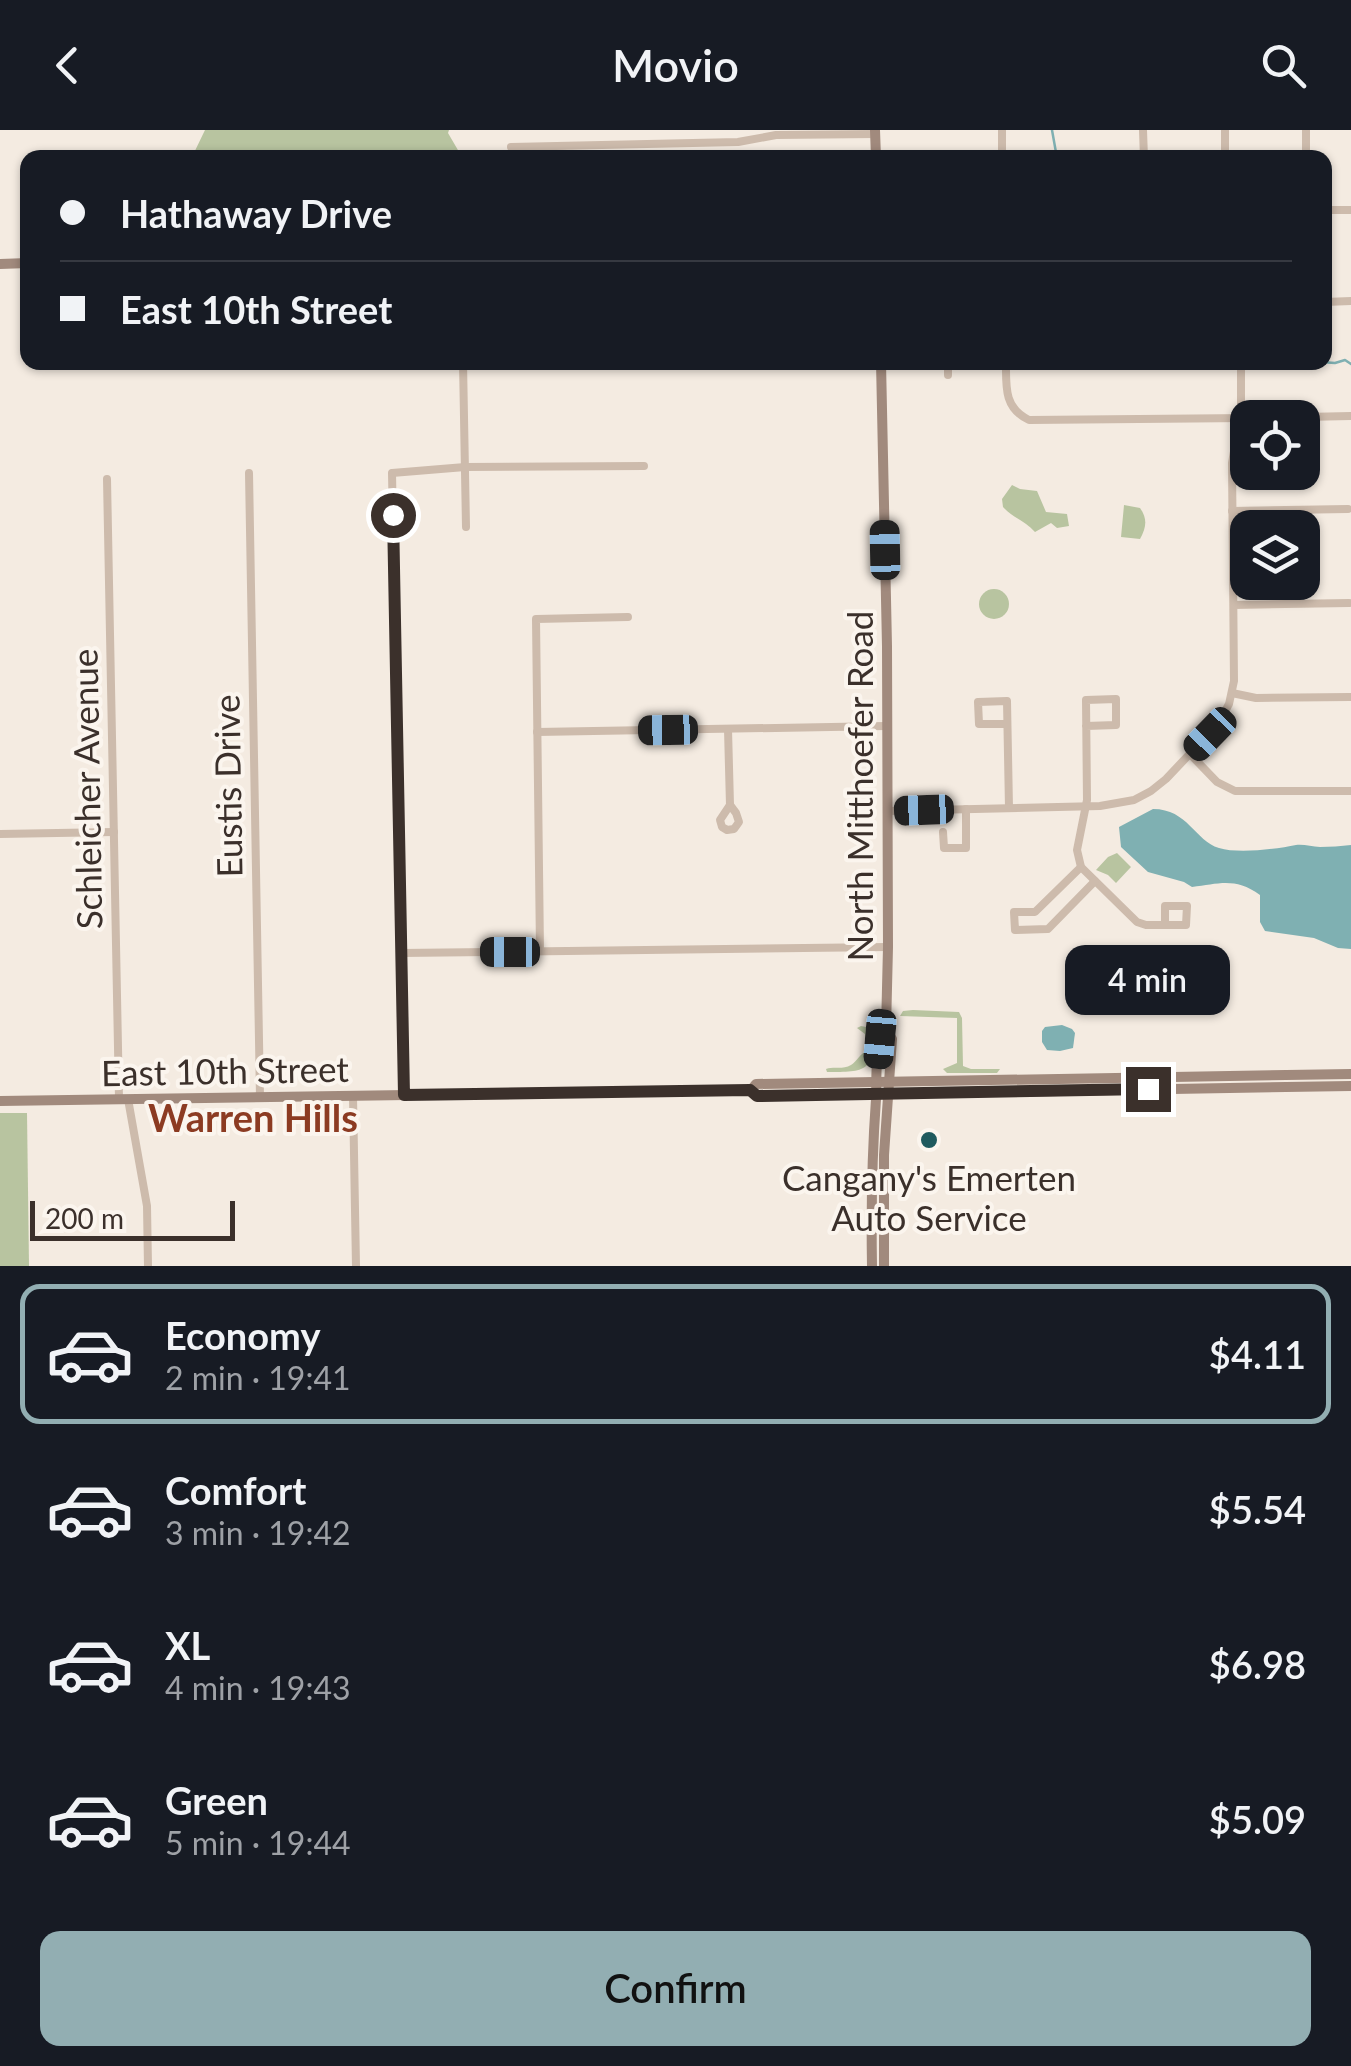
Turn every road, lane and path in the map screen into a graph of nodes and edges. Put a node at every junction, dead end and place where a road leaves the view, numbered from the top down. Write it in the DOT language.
graph roads {
  1 [pos="706,130"];
  2 [pos="876,132"];
  3 [pos="706,142"];
  4 [pos="511,148"];
  5 [pos="464,370"];
  6 [pos="880,370"];
  7 [pos="948,370"];
  8 [pos="1006,370"];
  9 [pos="1242,370"];
  10 [pos="948,375"];
  11 [pos="1246,400"];
  12 [pos="1351,416"];
  13 [pos="1320,417"];
  14 [pos="1230,418"];
  15 [pos="644,466"];
  16 [pos="465,467"];
  17 [pos="249,473"];
  18 [pos="107,478"];
  19 [pos="1348,509"];
  20 [pos="1290,510"];
  21 [pos="466,527"];
  22 [pos="1234,600"];
  23 [pos="1349,603"];
  24 [pos="1234,605"];
  25 [pos="628,617"];
  26 [pos="1232,692"];
  27 [pos="1350,697"];
  28 [pos="1007,724"];
  29 [pos="886,726"];
  30 [pos="1086,726"];
  31 [pos="728,729"];
  32 [pos="537,732"];
  33 [pos="1190,754"];
  34 [pos="1351,791"];
  35 [pos="730,805"];
  36 [pos="1085,807"];
  37 [pos="1010,808"];
  38 [pos="966,809"];
  39 [pos="888,811"];
  40 [pos="114,832"];
  41 [pos="944,832"];
  42 [pos="0,834"];
  43 [pos="1081,867"];
  44 [pos="1095,881"];
  45 [pos="1164,924"];
  46 [pos="888,947"];
  47 [pos="540,951"];
  48 [pos="401,953"];
  49 [pos="886,1029"];
  50 [pos="1351,1074"];
  51 [pos="876,1082"];
  52 [pos="890,1082"];
  53 [pos="1351,1086"];
  54 [pos="750,1090"];
  55 [pos="882,1094"];
  56 [pos="404,1095"];
  57 [pos="353,1096"];
  58 [pos="260,1097"];
  59 [pos="124,1099"];
  60 [pos="0,1100"];
  61 [pos="871,1176"];
  62 [pos="884,1213"];
  63 [pos="148,1266"];
  64 [pos="356,1266"];
  65 [pos="872,1266"];
  66 [pos="884,1266"];
  1 -- 3 [label="street"];
  2 -- 3 [label="street"];
  3 -- 4 [label="street"];
  5 -- 16 [label="street"];
  6 -- 29 [label="main road, North Mitthoefer Road"];
  7 -- 10 [label="street"];
  8 -- 14 [label="street"];
  9 -- 11 [label="street"];
  12 -- 13 [label="street"];
  15 -- 16 [label="street"];
  16 -- 21 [label="street"];
  16 -- 48 [label="street"];
  17 -- 58 [label="street, Eustis Drive"];
  18 -- 40 [label="street, Schleicher Avenue"];
  19 -- 20 [label="street"];
  22 -- 24 [label="street"];
  23 -- 24 [label="street"];
  24 -- 26 [label="street"];
  25 -- 32 [label="street"];
  26 -- 27 [label="street"];
  26 -- 33 [label="street"];
  28 -- 28 [label="street"];
  28 -- 37 [label="street"];
  29 -- 31 [label="street"];
  29 -- 39 [label="main road, North Mitthoefer Road"];
  30 -- 30 [label="street"];
  30 -- 36 [label="street"];
  31 -- 32 [label="street"];
  31 -- 35 [label="street"];
  32 -- 47 [label="street"];
  33 -- 34 [label="street"];
  33 -- 36 [label="street"];
  36 -- 37 [label="street"];
  36 -- 43 [label="street"];
  37 -- 38 [label="street"];
  38 -- 39 [label="street"];
  38 -- 41 [label="street"];
  39 -- 46 [label="main road, North Mitthoefer Road"];
  40 -- 42 [label="street"];
  40 -- 59 [label="street, Schleicher Avenue"];
  43 -- 44 [label="street"];
  43 -- 44 [label="street"];
  44 -- 45 [label="street"];
  46 -- 47 [label="street"];
  46 -- 49 [label="main road, North Mitthoefer Road"];
  47 -- 48 [label="street"];
  48 -- 56 [label="street"];
  49 -- 51 [label="main road, North Mitthoefer Road"];
  49 -- 52 [label="main road, North Mitthoefer Road"];
  50 -- 52 [label="main road, East 10th Street"];
  51 -- 52 [label="main road, East 10th Street"];
  51 -- 54 [label="main road, East 10th Street"];
  51 -- 55 [label="main road, North Mitthoefer Road"];
  52 -- 55 [label="main road, North Mitthoefer Road"];
  53 -- 55 [label="main road, East 10th Street"];
  54 -- 55 [label="main road, East 10th Street"];
  54 -- 56 [label="main road, East 10th Street"];
  55 -- 61 [label="main road, North Mitthoefer Road"];
  55 -- 62 [label="main road, North Mitthoefer Road"];
  56 -- 57 [label="main road, East 10th Street"];
  57 -- 58 [label="main road, East 10th Street"];
  57 -- 64 [label="street"];
  58 -- 59 [label="main road, East 10th Street"];
  59 -- 60 [label="main road, East 10th Street"];
  59 -- 63 [label="street, Schleicher Avenue"];
  61 -- 62 [label="main road"];
  61 -- 65 [label="main road, North Mitthoefer Road"];
  62 -- 66 [label="main road, North Mitthoefer Road"];
}
